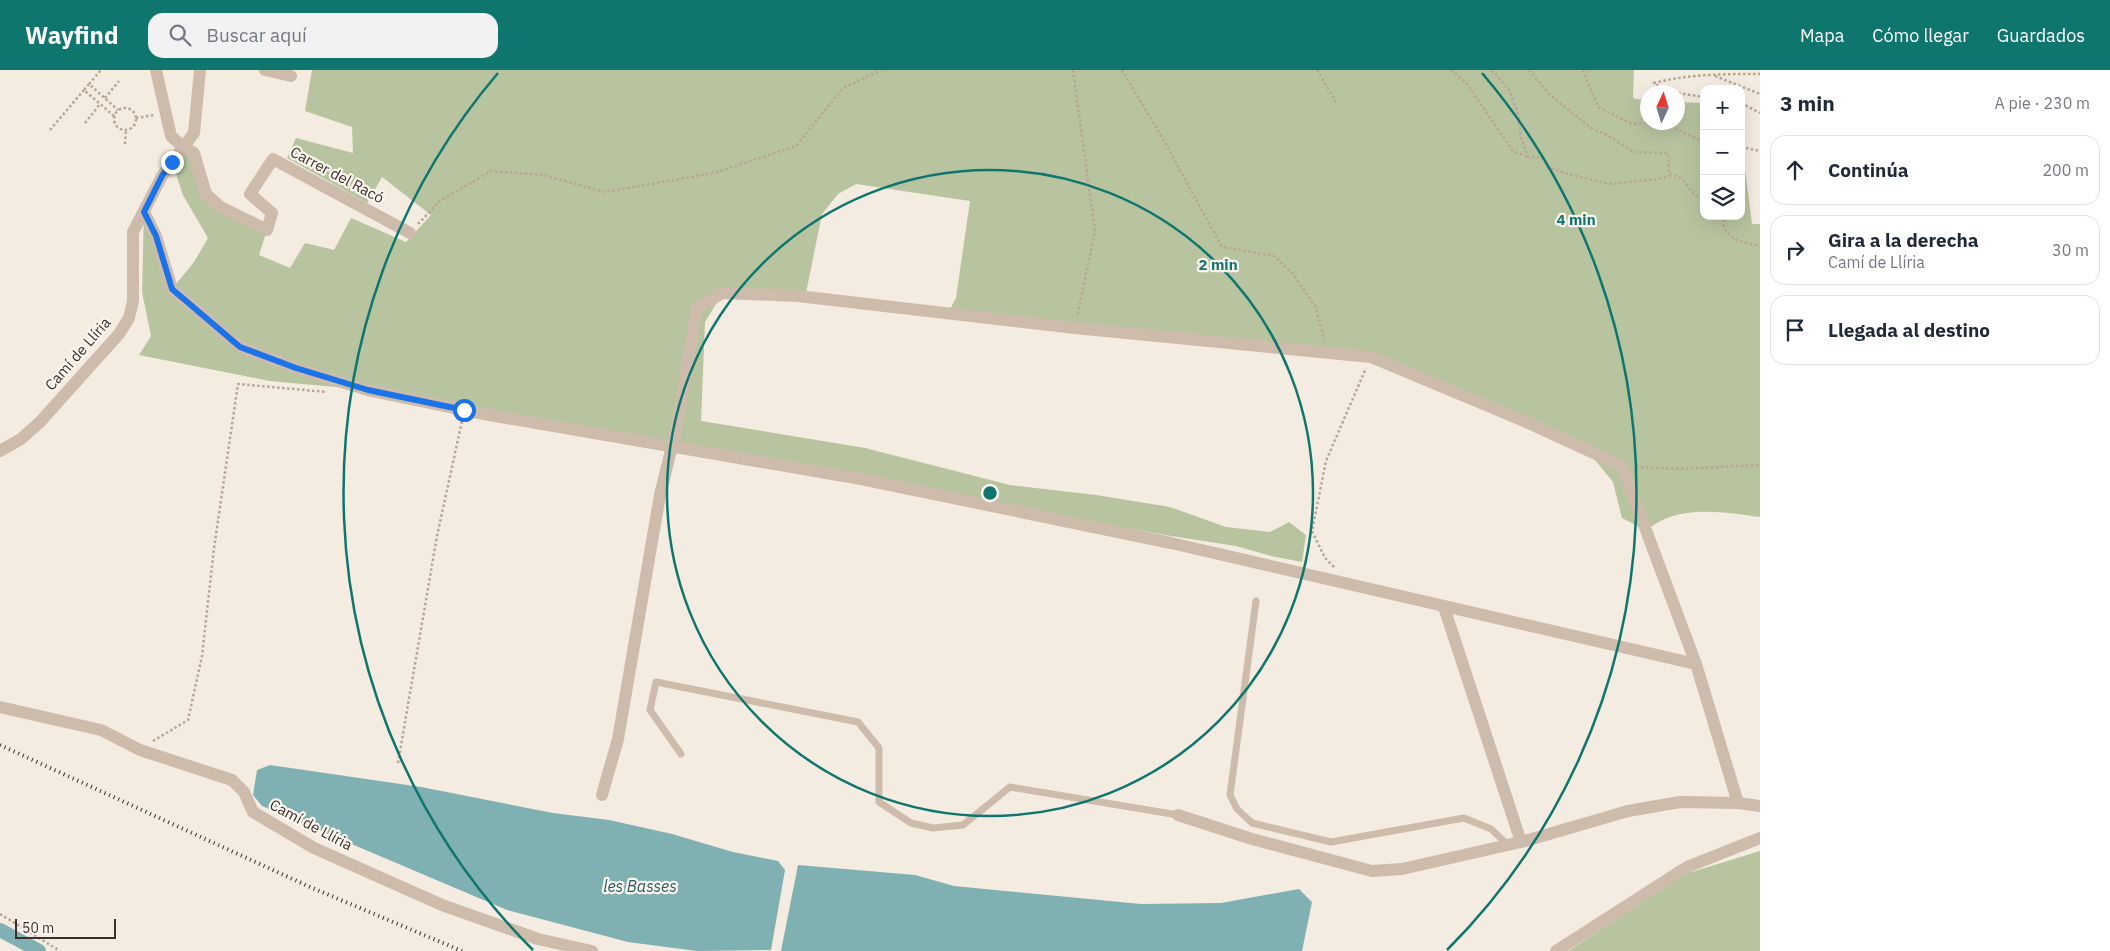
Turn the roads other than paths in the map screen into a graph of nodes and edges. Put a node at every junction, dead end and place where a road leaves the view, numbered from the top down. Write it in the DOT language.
graph roads {
  1 [pos="156,70"];
  2 [pos="200,70"];
  3 [pos="265,70"];
  4 [pos="290,76"];
  5 [pos="183,147"];
  6 [pos="144,212"];
  7 [pos="410,233"];
  8 [pos="672,445"];
  9 [pos="0,451"];
  10 [pos="1256,601"];
  11 [pos="1444,608"];
  12 [pos="1696,664"];
  13 [pos="0,707"];
  14 [pos="681,754"];
  15 [pos="602,795"];
  16 [pos="1738,803"];
  17 [pos="1760,806"];
  18 [pos="1178,815"];
  19 [pos="1760,838"];
  20 [pos="1521,842"];
  21 [pos="1508,845"];
  22 [pos="592,951"];
  23 [pos="1556,951"];
  1 -- 5 [label="street"];
  2 -- 5 [label="street, Camí de Llíria"];
  3 -- 4 [label="street"];
  5 -- 6 [label="street, Camí de Llíria"];
  5 -- 7 [label="street, Carrer del Racó"];
  6 -- 8 [label="street"];
  6 -- 9 [label="street, Camí de Llíria"];
  8 -- 11 [label="street"];
  8 -- 12 [label="street"];
  8 -- 15 [label="street"];
  10 -- 21 [label="lane"];
  11 -- 12 [label="street"];
  11 -- 20 [label="street"];
  12 -- 16 [label="street"];
  13 -- 22 [label="street, Camí de Llíria"];
  14 -- 18 [label="lane"];
  16 -- 17 [label="street"];
  16 -- 20 [label="street"];
  18 -- 21 [label="street"];
  19 -- 23 [label="street"];
  20 -- 21 [label="street"];
}
